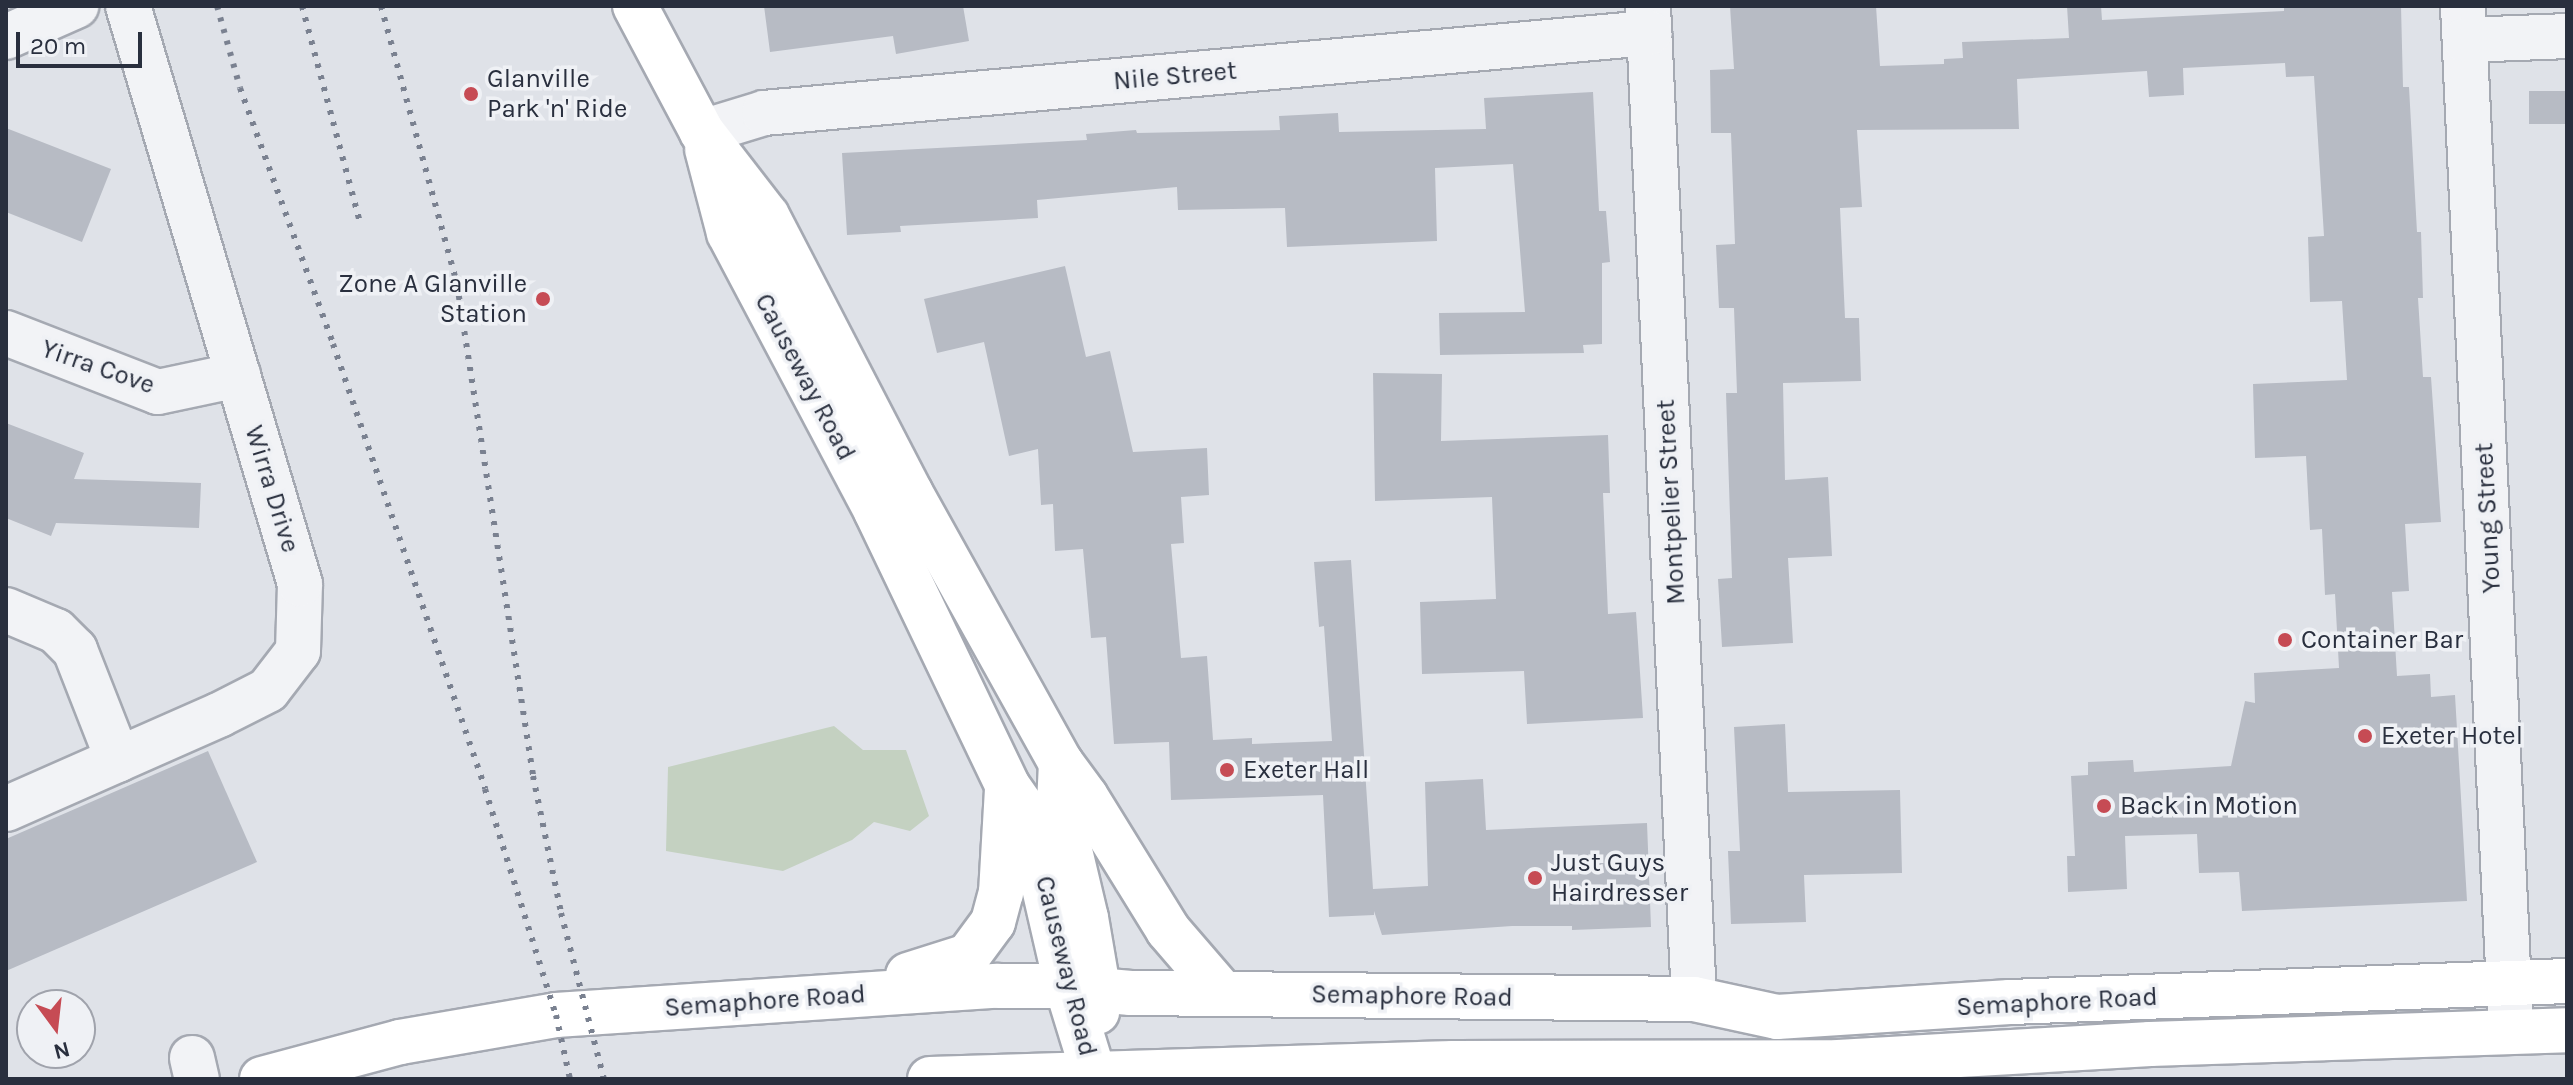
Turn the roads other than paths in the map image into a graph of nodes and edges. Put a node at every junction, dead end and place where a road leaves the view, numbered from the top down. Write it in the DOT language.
graph roads {
  1 [pos="76,6"];
  2 [pos="128,6"];
  3 [pos="635,6"];
  4 [pos="1649,19"];
  5 [pos="2464,23"];
  6 [pos="2567,36"];
  7 [pos="6,37"];
  8 [pos="702,132"];
  9 [pos="6,333"];
  10 [pos="238,375"];
  11 [pos="6,610"];
  12 [pos="118,760"];
  13 [pos="1061,763"];
  14 [pos="1007,785"];
  15 [pos="6,809"];
  16 [pos="2567,981"];
  17 [pos="2510,983"];
  18 [pos="1083,988"];
  19 [pos="1223,994"];
  20 [pos="840,995"];
  21 [pos="1694,999"];
  22 [pos="2511,1030"];
  23 [pos="2567,1030"];
  24 [pos="1459,1071"];
  25 [pos="1831,1071"];
  26 [pos="1094,1075"];
  27 [pos="262,1079"];
  28 [pos="932,1079"];
  1 -- 7 [label="street"];
  2 -- 10 [label="street, Wirra Drive"];
  3 -- 8 [label="main road, Causeway Road"];
  4 -- 8 [label="street, Nile Street"];
  4 -- 21 [label="street, Montpelier Street"];
  5 -- 6 [label="street"];
  5 -- 17 [label="street, Young Street"];
  8 -- 13 [label="main road, Causeway Road"];
  8 -- 14 [label="main road, Causeway Road"];
  9 -- 10 [label="street, Yirra Cove"];
  10 -- 12 [label="street, Wirra Drive"];
  11 -- 12 [label="street"];
  12 -- 15 [label="street, Wirra Drive"];
  13 -- 18 [label="main road, Causeway Road"];
  13 -- 19 [label="main road"];
  14 -- 18 [label="main road, Causeway Road"];
  14 -- 20 [label="main road"];
  16 -- 17 [label="main road, Semaphore Road"];
  17 -- 21 [label="main road, Semaphore Road"];
  17 -- 22 [label="street, Young Street"];
  18 -- 19 [label="main road, Semaphore Road"];
  18 -- 20 [label="main road, Semaphore Road"];
  18 -- 26 [label="main road, Causeway Road"];
  19 -- 21 [label="main road, Semaphore Road"];
  20 -- 27 [label="main road, Semaphore Road"];
  22 -- 23 [label="main road, Semaphore Road"];
  22 -- 25 [label="main road, Semaphore Road"];
  24 -- 25 [label="main road, Semaphore Road"];
  24 -- 26 [label="main road, Semaphore Road"];
  26 -- 28 [label="main road, Semaphore Road"];
}
